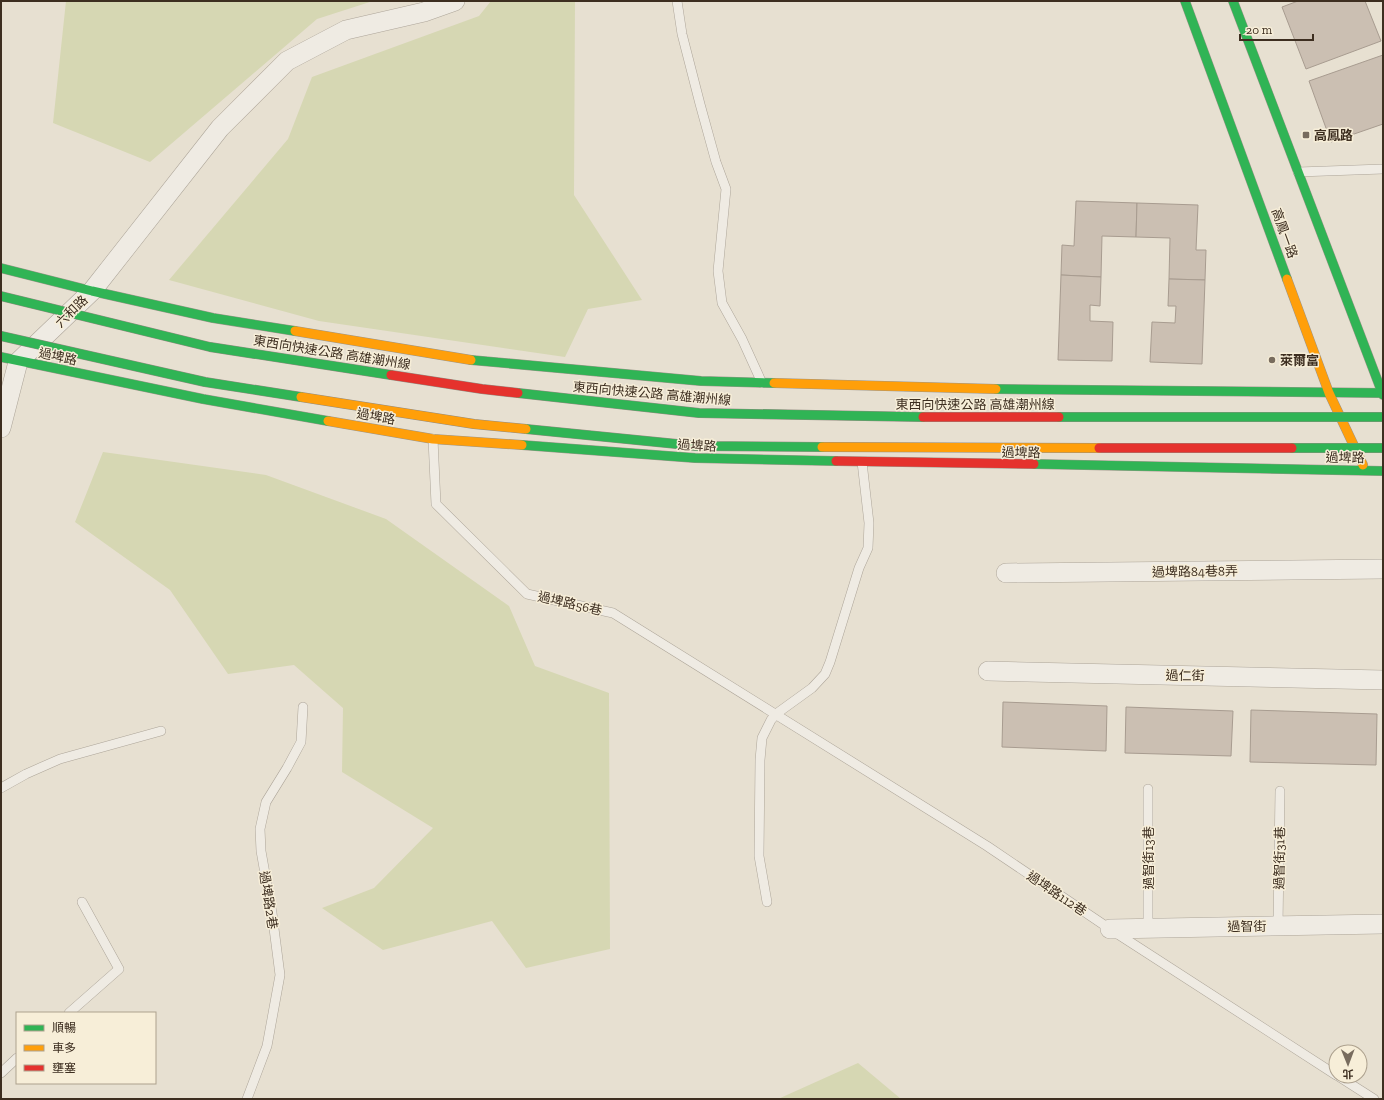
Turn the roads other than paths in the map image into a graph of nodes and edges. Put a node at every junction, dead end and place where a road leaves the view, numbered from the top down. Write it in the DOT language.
graph roads {
  1 [pos="455,1"];
  2 [pos="677,1"];
  3 [pos="1185,1"];
  4 [pos="1233,1"];
  5 [pos="1383,169"];
  6 [pos="1298,172"];
  7 [pos="1,268"];
  8 [pos="92,291"];
  9 [pos="1,296"];
  10 [pos="1,336"];
  11 [pos="10,359"];
  12 [pos="762,383"];
  13 [pos="1329,393"];
  14 [pos="1382,394"];
  15 [pos="1383,417"];
  16 [pos="1,428"];
  17 [pos="433,439"];
  18 [pos="1383,448"];
  19 [pos="862,462"];
  20 [pos="1366,471"];
  21 [pos="1383,471"];
  22 [pos="1383,569"];
  23 [pos="1006,573"];
  24 [pos="988,670"];
  25 [pos="1383,680"];
  26 [pos="303,707"];
  27 [pos="776,714"];
  28 [pos="161,731"];
  29 [pos="1,788"];
  30 [pos="1148,789"];
  31 [pos="1280,791"];
  32 [pos="82,902"];
  33 [pos="767,902"];
  34 [pos="1383,924"];
  35 [pos="1278,926"];
  36 [pos="1148,928"];
  37 [pos="1110,929"];
  38 [pos="70,1012"];
  39 [pos="16,1059"];
  40 [pos="1328,1069"];
  41 [pos="1,1073"];
  42 [pos="1351,1084"];
  43 [pos="247,1099"];
  44 [pos="1374,1099"];
  1 -- 8 [label="street"];
  2 -- 12 [label="lane"];
  3 -- 13 [label="main road, 高鳳一路"];
  4 -- 6 [label="main road"];
  5 -- 6 [label="lane"];
  6 -- 14 [label="main road"];
  7 -- 8 [label="main road, 六和路"];
  8 -- 11 [label="street, 六和路"];
  8 -- 12 [label="main road"];
  9 -- 15 [label="main road, 東西向快速公路 高雄潮州線, bridge"];
  10 -- 18 [label="main road, bridge"];
  11 -- 16 [label="street"];
  11 -- 17 [label="main road, 過埤路"];
  12 -- 13 [label="main road"];
  13 -- 14 [label="main road"];
  13 -- 20 [label="main road, 高鳳一路"];
  17 -- 19 [label="main road, 過埤路"];
  17 -- 27 [label="lane, 過埤路56巷"];
  19 -- 20 [label="main road, 過埤路"];
  19 -- 27 [label="lane"];
  20 -- 21 [label="main road, 過埤路"];
  22 -- 23 [label="street, 過埤路84巷8弄"];
  24 -- 25 [label="street, 過仁街"];
  26 -- 43 [label="lane, 過埤路2巷"];
  27 -- 33 [label="lane"];
  27 -- 37 [label="lane, 過埤路112巷"];
  28 -- 29 [label="lane"];
  30 -- 36 [label="lane, 過智街13巷"];
  31 -- 35 [label="lane, 過智街31巷"];
  32 -- 38 [label="lane"];
  34 -- 35 [label="street, 過智街"];
  35 -- 36 [label="street, 過智街"];
  36 -- 37 [label="street, 過智街"];
  37 -- 40 [label="lane, 過埤路112巷"];
  39 -- 41 [label="lane"];
  42 -- 44 [label="lane, 過埤路112巷"];
}
